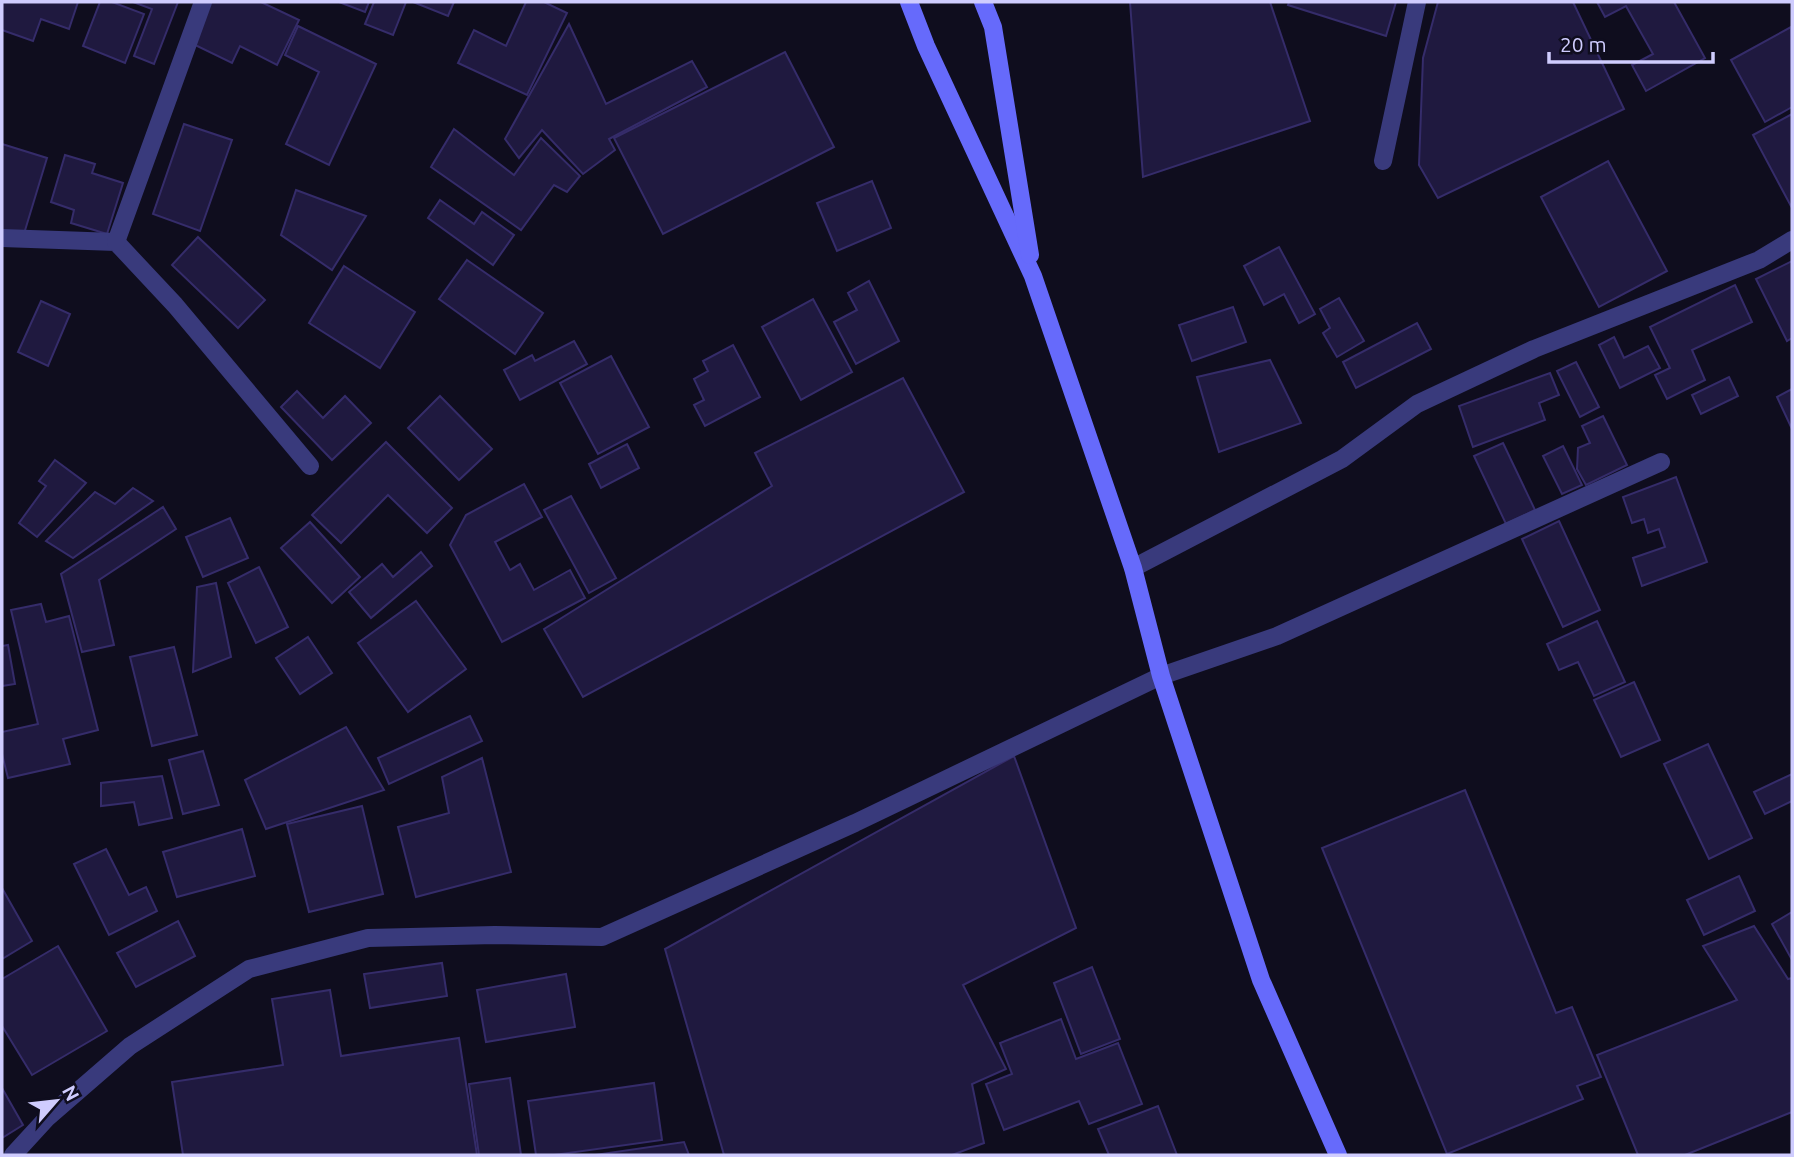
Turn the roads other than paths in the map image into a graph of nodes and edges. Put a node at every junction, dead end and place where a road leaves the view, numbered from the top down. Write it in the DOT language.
graph roads {
  1 [pos="203,2"];
  2 [pos="909,2"];
  3 [pos="983,2"];
  4 [pos="1417,2"];
  5 [pos="1383,161"];
  6 [pos="2,238"];
  7 [pos="1792,240"];
  8 [pos="116,242"];
  9 [pos="1033,276"];
  10 [pos="1661,462"];
  11 [pos="310,466"];
  12 [pos="1133,568"];
  13 [pos="1161,676"];
  14 [pos="13,1155"];
  15 [pos="1338,1155"];
  1 -- 8 [label="street"];
  2 -- 9 [label="main road"];
  3 -- 9 [label="main road"];
  4 -- 5 [label="street"];
  6 -- 8 [label="street"];
  7 -- 12 [label="street"];
  8 -- 11 [label="street"];
  9 -- 12 [label="main road"];
  10 -- 13 [label="street"];
  12 -- 13 [label="main road"];
  13 -- 14 [label="street"];
  13 -- 15 [label="main road"];
}
